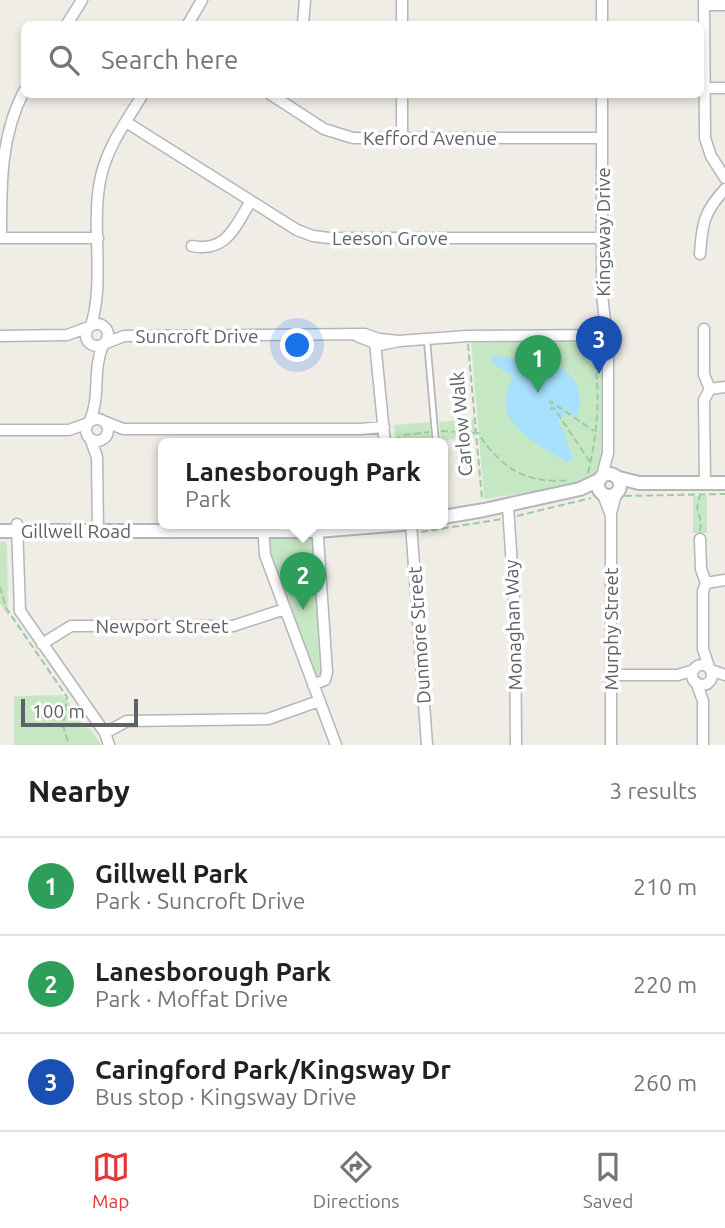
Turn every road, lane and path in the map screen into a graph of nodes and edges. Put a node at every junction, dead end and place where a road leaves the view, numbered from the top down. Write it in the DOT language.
graph roads {
  1 [pos="82,0"];
  2 [pos="202,0"];
  3 [pos="305,0"];
  4 [pos="402,0"];
  5 [pos="602,0"];
  6 [pos="704,2"];
  7 [pos="725,5"];
  8 [pos="69,21"];
  9 [pos="190,21"];
  10 [pos="303,21"];
  11 [pos="402,21"];
  12 [pos="602,21"];
  13 [pos="703,21"];
  14 [pos="704,61"];
  15 [pos="705,88"];
  16 [pos="725,88"];
  17 [pos="21,96"];
  18 [pos="141,98"];
  19 [pos="282,98"];
  20 [pos="402,98"];
  21 [pos="602,98"];
  22 [pos="126,122"];
  23 [pos="402,138"];
  24 [pos="602,138"];
  25 [pos="1,144"];
  26 [pos="725,177"];
  27 [pos="725,189"];
  28 [pos="251,201"];
  29 [pos="0,238"];
  30 [pos="602,238"];
  31 [pos="97,239"];
  32 [pos="192,246"];
  33 [pos="701,254"];
  34 [pos="97,303"];
  35 [pos="90,327"];
  36 [pos="106,328"];
  37 [pos="704,329"];
  38 [pos="67,335"];
  39 [pos="124,335"];
  40 [pos="591,335"];
  41 [pos="606,335"];
  42 [pos="0,336"];
  43 [pos="467,336"];
  44 [pos="427,339"];
  45 [pos="378,343"];
  46 [pos="90,344"];
  47 [pos="105,344"];
  48 [pos="97,364"];
  49 [pos="725,387"];
  50 [pos="710,389"];
  51 [pos="97,400"];
  52 [pos="89,422"];
  53 [pos="106,422"];
  54 [pos="123,429"];
  55 [pos="384,429"];
  56 [pos="0,430"];
  57 [pos="69,430"];
  58 [pos="475,432"];
  59 [pos="596,432"];
  60 [pos="89,438"];
  61 [pos="385,438"];
  62 [pos="435,438"];
  63 [pos="105,439"];
  64 [pos="97,457"];
  65 [pos="590,463"];
  66 [pos="725,483"];
  67 [pos="600,486"];
  68 [pos="702,489"];
  69 [pos="725,494"];
  70 [pos="508,506"];
  71 [pos="484,510"];
  72 [pos="611,510"];
  73 [pos="448,516"];
  74 [pos="0,524"];
  75 [pos="158,524"];
  76 [pos="18,528"];
  77 [pos="98,528"];
  78 [pos="158,528"];
  79 [pos="262,529"];
  80 [pos="317,529"];
  81 [pos="411,529"];
  82 [pos="0,531"];
  83 [pos="699,536"];
  84 [pos="725,580"];
  85 [pos="706,583"];
  86 [pos="0,587"];
  87 [pos="285,609"];
  88 [pos="42,644"];
  89 [pos="703,649"];
  90 [pos="725,674"];
  91 [pos="611,675"];
  92 [pos="695,675"];
  93 [pos="710,675"];
  94 [pos="313,685"];
  95 [pos="319,701"];
  96 [pos="703,701"];
  97 [pos="105,733"];
  98 [pos="69,745"];
  99 [pos="109,745"];
  100 [pos="336,745"];
  101 [pos="427,745"];
  102 [pos="516,745"];
  103 [pos="611,745"];
  104 [pos="703,745"];
  1 -- 8 [label="street"];
  2 -- 9 [label="street"];
  3 -- 10 [label="street"];
  4 -- 11 [label="street"];
  5 -- 12 [label="street"];
  6 -- 7 [label="street"];
  6 -- 13 [label="street"];
  14 -- 15 [label="street"];
  15 -- 16 [label="street"];
  15 -- 26 [label="street"];
  17 -- 25 [label="street"];
  18 -- 22 [label="street"];
  19 -- 23 [label="street, Kefford Avenue"];
  20 -- 23 [label="street"];
  21 -- 24 [label="street, Kingsway Drive"];
  22 -- 28 [label="street, Leeson Grove"];
  22 -- 31 [label="street"];
  23 -- 24 [label="street, Kefford Avenue"];
  24 -- 30 [label="street, Kingsway Drive"];
  25 -- 29 [label="street"];
  27 -- 33 [label="street"];
  28 -- 30 [label="street, Leeson Grove"];
  28 -- 32 [label="street"];
  29 -- 31 [label="street"];
  30 -- 41 [label="street, Kingsway Drive"];
  31 -- 34 [label="street"];
  34 -- 35 [label="street"];
  34 -- 36 [label="street"];
  35 -- 36 [label="street"];
  35 -- 38 [label="street"];
  35 -- 46 [label="street"];
  36 -- 39 [label="street, Suncroft Drive"];
  36 -- 47 [label="street"];
  37 -- 50 [label="street"];
  38 -- 42 [label="street"];
  38 -- 46 [label="street"];
  39 -- 45 [label="street, Suncroft Drive"];
  39 -- 47 [label="street, Suncroft Drive"];
  40 -- 41 [label="street"];
  40 -- 43 [label="street"];
  40 -- 59 [label="path"];
  41 -- 67 [label="street, Kingsway Drive"];
  43 -- 44 [label="street"];
  43 -- 58 [label="path, Carlow Walk"];
  44 -- 45 [label="street"];
  44 -- 62 [label="lane"];
  45 -- 55 [label="street"];
  46 -- 47 [label="street"];
  46 -- 48 [label="street"];
  47 -- 48 [label="street"];
  48 -- 51 [label="street"];
  49 -- 50 [label="street"];
  50 -- 68 [label="street"];
  51 -- 52 [label="street"];
  51 -- 53 [label="street"];
  52 -- 53 [label="street"];
  52 -- 57 [label="street"];
  52 -- 60 [label="street"];
  53 -- 54 [label="street"];
  53 -- 63 [label="street"];
  54 -- 55 [label="street"];
  54 -- 63 [label="street"];
  55 -- 61 [label="street"];
  56 -- 57 [label="street"];
  57 -- 60 [label="street"];
  58 -- 67 [label="path"];
  58 -- 71 [label="path, Carlow Walk"];
  59 -- 65 [label="path"];
  59 -- 65 [label="path"];
  60 -- 63 [label="street"];
  60 -- 64 [label="street"];
  63 -- 64 [label="street"];
  64 -- 77 [label="street"];
  65 -- 67 [label="path"];
  66 -- 68 [label="street"];
  67 -- 68 [label="street"];
  67 -- 70 [label="street"];
  67 -- 72 [label="street, Murphy Street"];
  68 -- 69 [label="path"];
  68 -- 72 [label="path"];
  68 -- 83 [label="path"];
  70 -- 71 [label="street"];
  70 -- 102 [label="street, Monaghan Way"];
  71 -- 73 [label="street"];
  72 -- 91 [label="street, Murphy Street"];
  74 -- 76 [label="street, Gillwell Road"];
  75 -- 77 [label="street, Gillwell Road"];
  76 -- 77 [label="street, Gillwell Road"];
  76 -- 82 [label="street, Gillwell Road"];
  76 -- 88 [label="street"];
  77 -- 78 [label="street, Gillwell Road"];
  79 -- 87 [label="street"];
  80 -- 94 [label="street"];
  81 -- 101 [label="street, Dunmore Street"];
  83 -- 85 [label="street"];
  84 -- 85 [label="street"];
  85 -- 89 [label="street"];
  86 -- 98 [label="path"];
  87 -- 88 [label="street, Newport Street"];
  87 -- 94 [label="street"];
  88 -- 97 [label="street"];
  89 -- 92 [label="street"];
  89 -- 93 [label="street"];
  90 -- 93 [label="street"];
  91 -- 92 [label="street"];
  91 -- 103 [label="street, Murphy Street"];
  92 -- 93 [label="street"];
  92 -- 93 [label="street"];
  92 -- 96 [label="street"];
  93 -- 96 [label="street"];
  94 -- 95 [label="street"];
  95 -- 97 [label="street"];
  95 -- 100 [label="street"];
  96 -- 104 [label="street"];
  97 -- 99 [label="street"];
}
